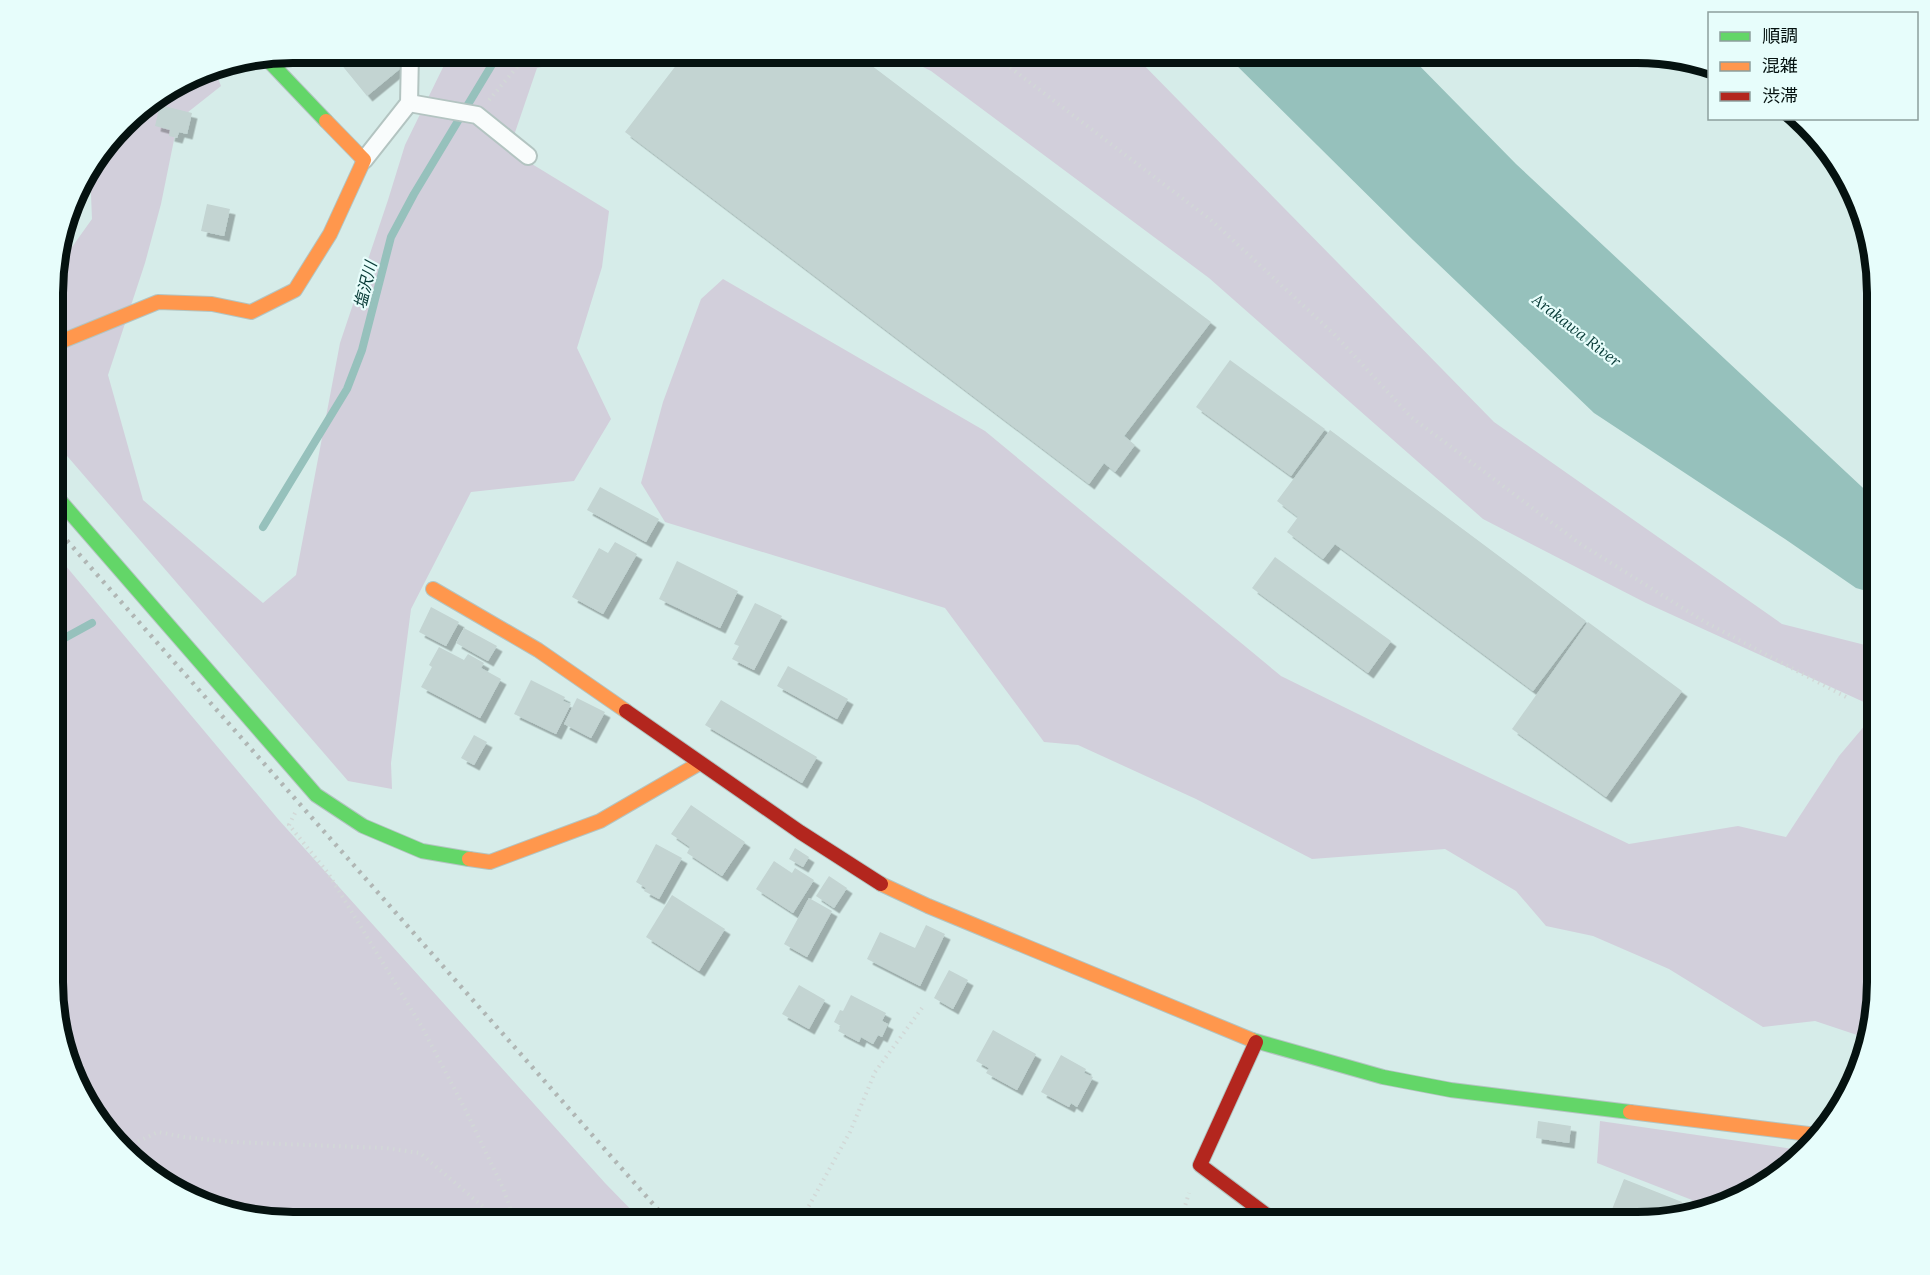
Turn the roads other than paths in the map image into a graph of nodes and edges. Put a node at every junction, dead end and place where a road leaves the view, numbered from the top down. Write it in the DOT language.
graph roads {
  1 [pos="410,63"];
  2 [pos="272,64"];
  3 [pos="409,103"];
  4 [pos="528,156"];
  5 [pos="364,160"];
  6 [pos="63,340"];
  7 [pos="63,505"];
  8 [pos="433,589"];
  9 [pos="700,763"];
  10 [pos="1256,1042"];
  11 [pos="1810,1134"];
  12 [pos="1263,1212"];
  1 -- 3 [label="lane"];
  2 -- 5 [label="street"];
  3 -- 4 [label="lane"];
  3 -- 5 [label="lane"];
  5 -- 6 [label="street"];
  7 -- 9 [label="street"];
  8 -- 9 [label="street"];
  9 -- 10 [label="street"];
  10 -- 11 [label="street"];
  10 -- 12 [label="street"];
}
